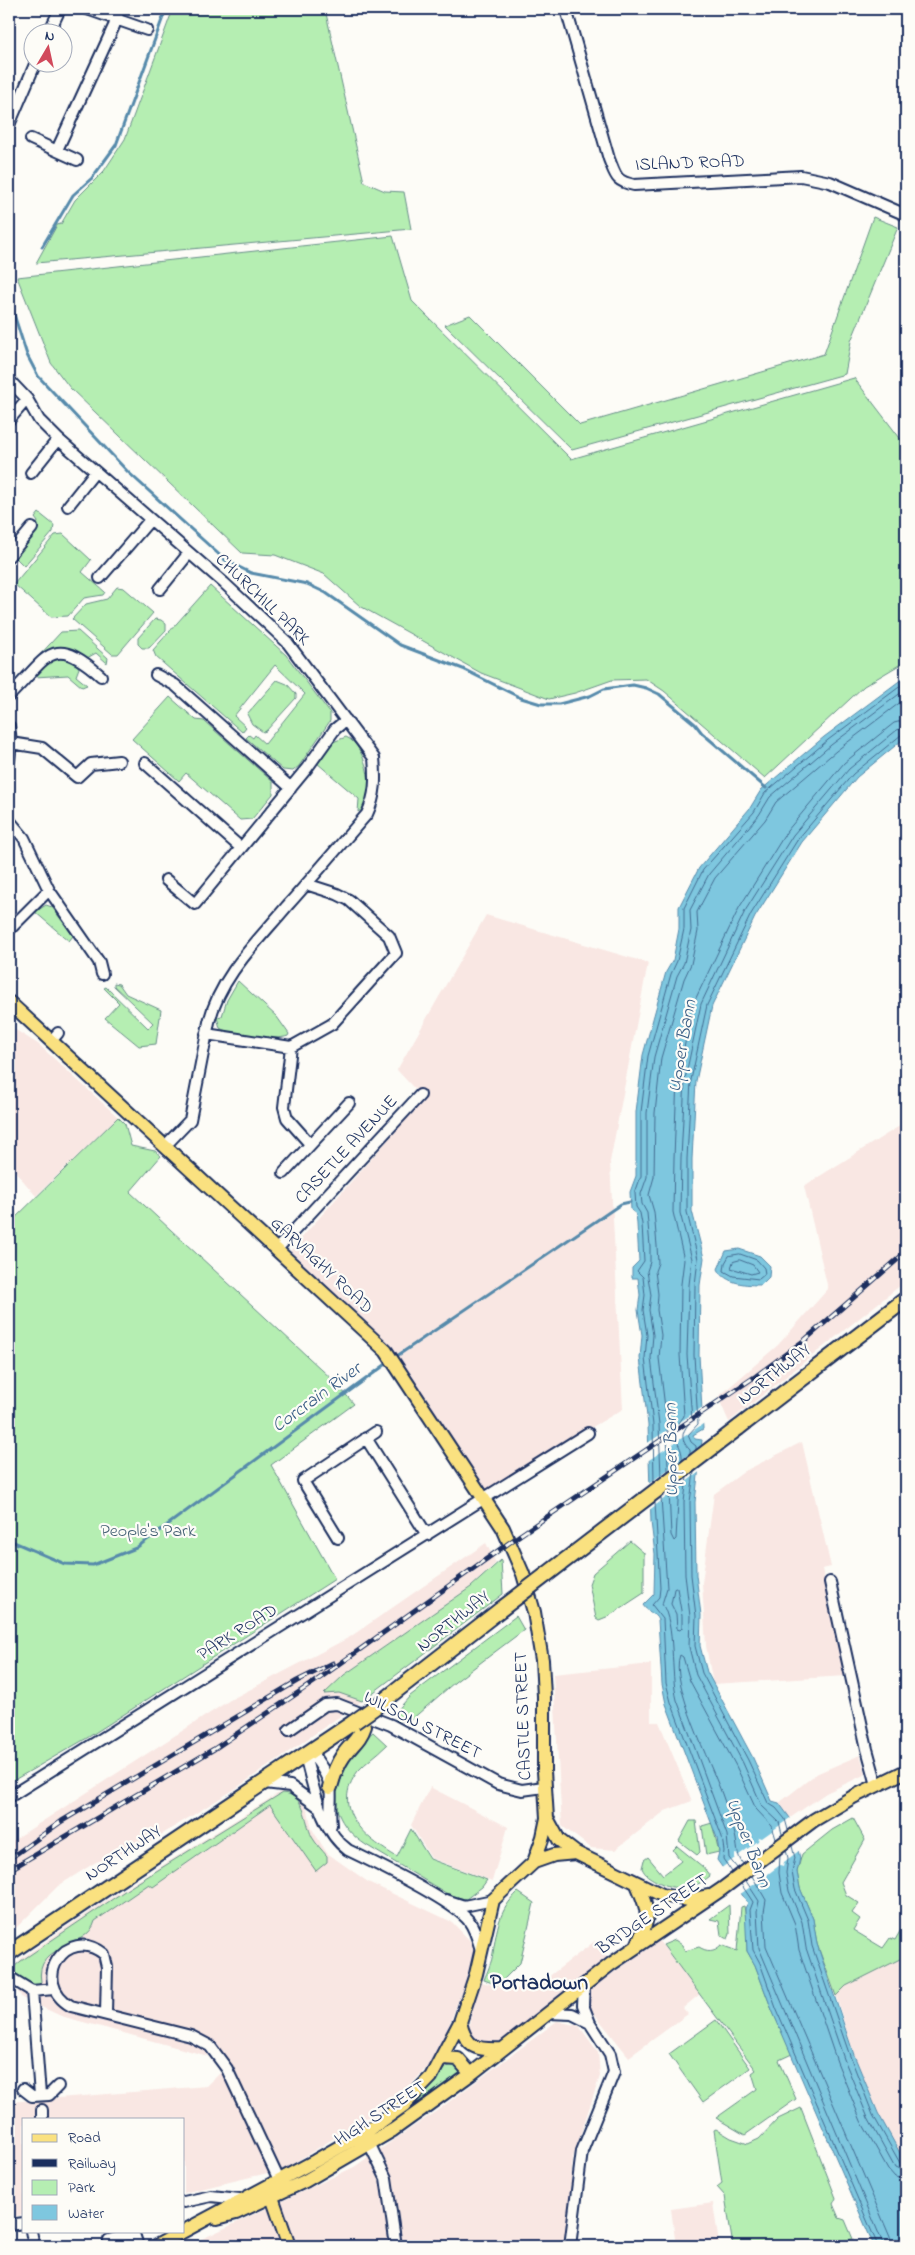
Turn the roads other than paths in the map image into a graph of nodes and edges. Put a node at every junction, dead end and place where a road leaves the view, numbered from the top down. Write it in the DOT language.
graph roads {
  1 [pos="60,9"];
  2 [pos="87,9"];
  3 [pos="566,9"];
  4 [pos="118,14"];
  5 [pos="54,22"];
  6 [pos="147,30"];
  7 [pos="31,72"];
  8 [pos="11,113"];
  9 [pos="9,125"];
  10 [pos="31,139"];
  11 [pos="57,150"];
  12 [pos="77,160"];
  13 [pos="906,215"];
  14 [pos="9,380"];
  15 [pos="27,399"];
  16 [pos="9,420"];
  17 [pos="58,439"];
  18 [pos="95,472"];
  19 [pos="31,473"];
  20 [pos="68,506"];
  21 [pos="150,520"];
  22 [pos="32,528"];
  23 [pos="189,553"];
  24 [pos="9,556"];
  25 [pos="100,578"];
  26 [pos="160,589"];
  27 [pos="156,675"];
  28 [pos="101,676"];
  29 [pos="9,696"];
  30 [pos="346,720"];
  31 [pos="9,726"];
  32 [pos="11,743"];
  33 [pos="9,761"];
  34 [pos="119,761"];
  35 [pos="145,763"];
  36 [pos="291,788"];
  37 [pos="9,820"];
  38 [pos="241,848"];
  39 [pos="166,880"];
  40 [pos="306,884"];
  41 [pos="49,890"];
  42 [pos="9,930"];
  43 [pos="102,974"];
  44 [pos="9,1002"];
  45 [pos="206,1034"];
  46 [pos="291,1047"];
  47 [pos="420,1095"];
  48 [pos="349,1103"];
  49 [pos="310,1144"];
  50 [pos="165,1146"];
  51 [pos="284,1173"];
  52 [pos="277,1249"];
  53 [pos="906,1299"];
  54 [pos="376,1432"];
  55 [pos="588,1433"];
  56 [pos="366,1438"];
  57 [pos="486,1499"];
  58 [pos="427,1535"];
  59 [pos="338,1538"];
  60 [pos="830,1582"];
  61 [pos="534,1612"];
  62 [pos="359,1724"];
  63 [pos="289,1730"];
  64 [pos="308,1754"];
  65 [pos="906,1771"];
  66 [pos="265,1784"];
  67 [pos="877,1785"];
  68 [pos="330,1787"];
  69 [pos="544,1788"];
  70 [pos="9,1796"];
  71 [pos="320,1806"];
  72 [pos="547,1818"];
  73 [pos="332,1831"];
  74 [pos="576,1854"];
  75 [pos="534,1862"];
  76 [pos="637,1884"];
  77 [pos="721,1890"];
  78 [pos="438,1897"];
  79 [pos="493,1900"];
  80 [pos="637,1946"];
  81 [pos="482,1951"];
  82 [pos="9,1953"];
  83 [pos="9,1977"];
  84 [pos="584,1985"];
  85 [pos="54,1989"];
  86 [pos="32,1991"];
  87 [pos="548,2013"];
  88 [pos="106,2014"];
  89 [pos="460,2022"];
  90 [pos="590,2023"];
  91 [pos="502,2050"];
  92 [pos="443,2058"];
  93 [pos="471,2074"];
  94 [pos="58,2086"];
  95 [pos="23,2089"];
  96 [pos="40,2095"];
  97 [pos="370,2145"];
  98 [pos="279,2180"];
  99 [pos="272,2197"];
  100 [pos="240,2199"];
  101 [pos="185,2202"];
  102 [pos="22,2223"];
  103 [pos="198,2224"];
  104 [pos="9,2225"];
  105 [pos="185,2230"];
  106 [pos="574,2230"];
  107 [pos="31,2232"];
  108 [pos="134,2232"];
  109 [pos="181,2232"];
  110 [pos="109,2240"];
  111 [pos="34,2246"];
  112 [pos="138,2246"];
  113 [pos="156,2246"];
  114 [pos="289,2246"];
  115 [pos="396,2246"];
  116 [pos="570,2246"];
  117 [pos="577,2246"];
  1 -- 5 [label="street"];
  2 -- 4 [label="street"];
  3 -- 13 [label="street, ISLAND ROAD"];
  4 -- 6 [label="street"];
  4 -- 11 [label="street"];
  7 -- 8 [label="street"];
  8 -- 9 [label="street"];
  10 -- 11 [label="street"];
  11 -- 12 [label="street"];
  14 -- 15 [label="street, CHURCHILL PARK"];
  15 -- 16 [label="street"];
  15 -- 17 [label="street, CHURCHILL PARK"];
  17 -- 18 [label="street, CHURCHILL PARK"];
  17 -- 19 [label="street"];
  18 -- 20 [label="street"];
  18 -- 21 [label="street, CHURCHILL PARK"];
  21 -- 23 [label="street, CHURCHILL PARK"];
  21 -- 25 [label="street"];
  22 -- 24 [label="street"];
  23 -- 26 [label="street, CHURCHILL PARK"];
  23 -- 30 [label="street, CHURCHILL PARK"];
  27 -- 36 [label="street"];
  28 -- 29 [label="street"];
  30 -- 36 [label="street"];
  30 -- 40 [label="street, CHURCHILL PARK"];
  31 -- 32 [label="street"];
  32 -- 33 [label="street"];
  32 -- 34 [label="street"];
  35 -- 38 [label="street"];
  36 -- 38 [label="street"];
  37 -- 41 [label="street"];
  38 -- 39 [label="street"];
  40 -- 45 [label="street"];
  40 -- 46 [label="street"];
  41 -- 42 [label="street"];
  41 -- 43 [label="street"];
  44 -- 50 [label="main road, GARVAGHY ROAD"];
  45 -- 46 [label="street"];
  45 -- 50 [label="street"];
  46 -- 49 [label="street"];
  47 -- 52 [label="street, CASETLE AVENUE"];
  48 -- 49 [label="street"];
  49 -- 51 [label="street"];
  50 -- 52 [label="main road, GARVAGHY ROAD"];
  52 -- 57 [label="main road, GARVAGHY ROAD"];
  53 -- 62 [label="highway, NORTHWAY, bridge"];
  54 -- 56 [label="street"];
  55 -- 57 [label="street, PARK ROAD"];
  56 -- 58 [label="street"];
  56 -- 59 [label="street"];
  57 -- 58 [label="street, PARK ROAD"];
  57 -- 61 [label="main road, GARVAGHY ROAD"];
  58 -- 70 [label="street, PARK ROAD"];
  60 -- 67 [label="street"];
  61 -- 69 [label="main road, CASTLE STREET"];
  62 -- 64 [label="highway, NORTHWAY"];
  62 -- 68 [label="highway"];
  63 -- 69 [label="street, WILSON STREET"];
  64 -- 66 [label="highway, NORTHWAY"];
  64 -- 68 [label="street"];
  64 -- 71 [label="street"];
  65 -- 67 [label="main road"];
  66 -- 71 [label="street"];
  66 -- 82 [label="highway, NORTHWAY"];
  67 -- 77 [label="main road, BRIDGE STREET"];
  68 -- 73 [label="street"];
  69 -- 72 [label="main road, CASTLE STREET"];
  71 -- 73 [label="street"];
  72 -- 74 [label="main road, CASTLE STREET"];
  72 -- 75 [label="main road, CASTLE STREET"];
  73 -- 78 [label="street"];
  74 -- 75 [label="main road"];
  74 -- 76 [label="main road"];
  75 -- 79 [label="main road, CASTLE STREET"];
  76 -- 77 [label="main road"];
  76 -- 80 [label="main road"];
  77 -- 80 [label="main road, BRIDGE STREET"];
  78 -- 79 [label="street"];
  78 -- 81 [label="street"];
  79 -- 81 [label="main road"];
  80 -- 84 [label="main road, BRIDGE STREET"];
  81 -- 89 [label="main road"];
  83 -- 86 [label="street"];
  84 -- 87 [label="main road, BRIDGE STREET"];
  84 -- 90 [label="street"];
  85 -- 86 [label="street"];
  85 -- 88 [label="street"];
  85 -- 88 [label="street"];
  86 -- 96 [label="street"];
  87 -- 90 [label="street"];
  87 -- 91 [label="main road, BRIDGE STREET"];
  88 -- 98 [label="street"];
  89 -- 91 [label="main road"];
  89 -- 92 [label="main road, HIGH STREET"];
  90 -- 106 [label="street"];
  91 -- 93 [label="main road, HIGH STREET"];
  92 -- 93 [label="main road"];
  92 -- 98 [label="main road, HIGH STREET"];
  93 -- 97 [label="main road, HIGH STREET"];
  94 -- 96 [label="street"];
  95 -- 96 [label="street"];
  97 -- 99 [label="main road, HIGH STREET"];
  97 -- 115 [label="street"];
  98 -- 100 [label="main road, HIGH STREET"];
  99 -- 103 [label="main road, HIGH STREET"];
  99 -- 114 [label="main road"];
  100 -- 101 [label="street"];
  100 -- 103 [label="main road, HIGH STREET"];
  102 -- 104 [label="street"];
  103 -- 105 [label="main road"];
  106 -- 116 [label="street"];
  106 -- 117 [label="street"];
  107 -- 111 [label="street"];
  108 -- 110 [label="street"];
  108 -- 112 [label="street"];
  109 -- 113 [label="main road"];
}
